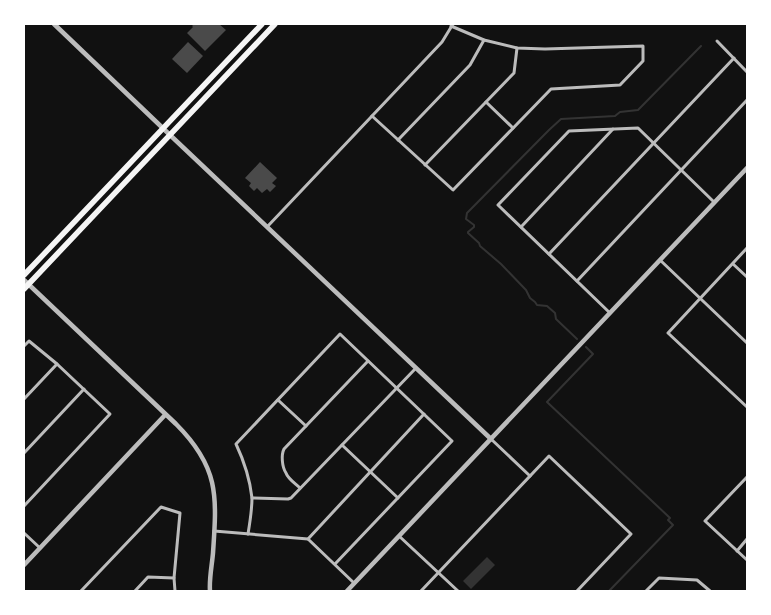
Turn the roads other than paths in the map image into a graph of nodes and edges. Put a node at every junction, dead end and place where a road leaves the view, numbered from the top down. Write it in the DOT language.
graph roads {
  1 [pos="54,24"];
  2 [pos="262,24"];
  3 [pos="275,24"];
  4 [pos="452,25"];
  5 [pos="484,40"];
  6 [pos="717,41"];
  7 [pos="517,48"];
  8 [pos="734,58"];
  9 [pos="747,72"];
  10 [pos="747,100"];
  11 [pos="486,102"];
  12 [pos="372,116"];
  13 [pos="513,128"];
  14 [pos="163,129"];
  15 [pos="613,129"];
  16 [pos="170,135"];
  17 [pos="398,140"];
  18 [pos="653,143"];
  19 [pos="425,165"];
  20 [pos="747,168"];
  21 [pos="681,170"];
  22 [pos="714,202"];
  23 [pos="267,227"];
  24 [pos="521,227"];
  25 [pos="747,248"];
  26 [pos="549,254"];
  27 [pos="660,260"];
  28 [pos="733,264"];
  29 [pos="24,275"];
  30 [pos="747,278"];
  31 [pos="576,281"];
  32 [pos="26,282"];
  33 [pos="24,289"];
  34 [pos="700,299"];
  35 [pos="610,313"];
  36 [pos="747,343"];
  37 [pos="24,346"];
  38 [pos="368,361"];
  39 [pos="57,364"];
  40 [pos="416,368"];
  41 [pos="396,388"];
  42 [pos="84,389"];
  43 [pos="24,399"];
  44 [pos="278,400"];
  45 [pos="747,407"];
  46 [pos="424,414"];
  47 [pos="166,415"];
  48 [pos="306,426"];
  49 [pos="491,439"];
  50 [pos="342,445"];
  51 [pos="24,453"];
  52 [pos="370,472"];
  53 [pos="530,476"];
  54 [pos="747,477"];
  55 [pos="300,488"];
  56 [pos="252,498"];
  57 [pos="398,498"];
  58 [pos="24,506"];
  59 [pos="214,531"];
  60 [pos="24,533"];
  61 [pos="248,534"];
  62 [pos="399,536"];
  63 [pos="308,539"];
  64 [pos="747,539"];
  65 [pos="40,548"];
  66 [pos="737,550"];
  67 [pos="747,560"];
  68 [pos="335,564"];
  69 [pos="24,565"];
  70 [pos="438,573"];
  71 [pos="174,578"];
  72 [pos="354,583"];
  73 [pos="81,591"];
  74 [pos="134,591"];
  75 [pos="174,591"];
  76 [pos="210,591"];
  77 [pos="347,591"];
  78 [pos="421,591"];
  79 [pos="458,591"];
  80 [pos="577,591"];
  81 [pos="646,591"];
  82 [pos="710,591"];
  1 -- 14 [label="street"];
  2 -- 14 [label="main road"];
  3 -- 16 [label="main road"];
  4 -- 5 [label="street"];
  4 -- 12 [label="street"];
  5 -- 7 [label="street"];
  5 -- 17 [label="street"];
  6 -- 8 [label="street"];
  7 -- 11 [label="street"];
  7 -- 13 [label="street"];
  8 -- 9 [label="street"];
  8 -- 18 [label="street"];
  10 -- 21 [label="street"];
  11 -- 13 [label="street"];
  11 -- 19 [label="street"];
  12 -- 17 [label="street"];
  12 -- 23 [label="street"];
  13 -- 19 [label="street"];
  14 -- 16 [label="street"];
  14 -- 29 [label="main road"];
  15 -- 18 [label="street"];
  15 -- 24 [label="street"];
  15 -- 24 [label="street"];
  16 -- 23 [label="street"];
  16 -- 32 [label="main road"];
  17 -- 19 [label="street"];
  18 -- 21 [label="street"];
  18 -- 26 [label="street"];
  20 -- 22 [label="street"];
  21 -- 22 [label="street"];
  21 -- 31 [label="street"];
  22 -- 27 [label="street"];
  23 -- 40 [label="street"];
  24 -- 26 [label="street"];
  25 -- 28 [label="street"];
  26 -- 31 [label="street"];
  27 -- 34 [label="street"];
  27 -- 35 [label="street"];
  28 -- 30 [label="street"];
  28 -- 34 [label="street"];
  31 -- 35 [label="street"];
  32 -- 33 [label="main road"];
  32 -- 47 [label="street"];
  34 -- 36 [label="street"];
  34 -- 45 [label="street"];
  35 -- 49 [label="street"];
  37 -- 39 [label="street"];
  38 -- 41 [label="street"];
  38 -- 44 [label="street"];
  38 -- 48 [label="street"];
  39 -- 42 [label="street"];
  39 -- 43 [label="street"];
  40 -- 41 [label="street"];
  40 -- 49 [label="street"];
  41 -- 46 [label="street"];
  41 -- 50 [label="street"];
  42 -- 51 [label="street"];
  42 -- 58 [label="street"];
  44 -- 48 [label="street"];
  44 -- 56 [label="street"];
  46 -- 52 [label="street"];
  46 -- 57 [label="street"];
  47 -- 59 [label="street"];
  47 -- 65 [label="street"];
  48 -- 55 [label="street"];
  49 -- 53 [label="street"];
  49 -- 62 [label="street"];
  50 -- 52 [label="street"];
  50 -- 55 [label="street"];
  52 -- 57 [label="street"];
  52 -- 63 [label="street"];
  53 -- 70 [label="street"];
  53 -- 80 [label="street"];
  54 -- 66 [label="street"];
  55 -- 56 [label="street"];
  56 -- 61 [label="street"];
  57 -- 68 [label="street"];
  59 -- 61 [label="street"];
  59 -- 76 [label="street"];
  60 -- 65 [label="street"];
  61 -- 63 [label="street"];
  62 -- 70 [label="street"];
  62 -- 72 [label="street"];
  63 -- 68 [label="street"];
  64 -- 66 [label="street"];
  65 -- 69 [label="street"];
  66 -- 67 [label="street"];
  68 -- 72 [label="street"];
  70 -- 78 [label="street"];
  70 -- 79 [label="street"];
  71 -- 73 [label="street"];
  71 -- 74 [label="street"];
  71 -- 75 [label="street"];
  72 -- 77 [label="street"];
  81 -- 82 [label="street"];
}
